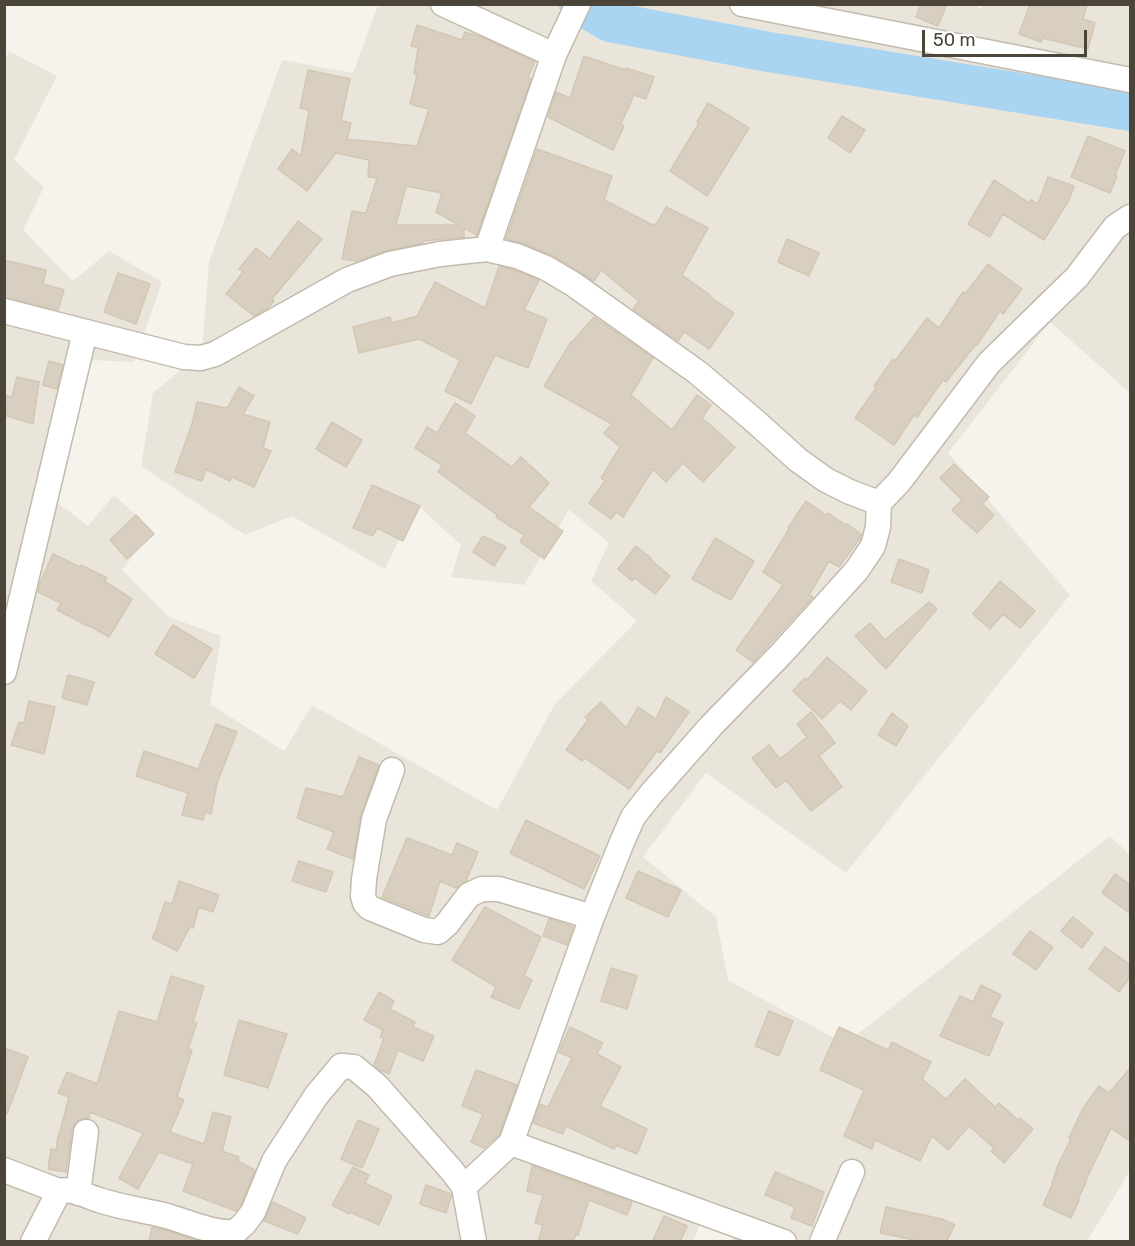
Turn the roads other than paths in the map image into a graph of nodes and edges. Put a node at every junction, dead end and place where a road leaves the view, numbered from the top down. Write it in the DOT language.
graph roads {
  1 [pos="443,4"];
  2 [pos="742,4"];
  3 [pos="576,9"];
  4 [pos="555,55"];
  5 [pos="1131,80"];
  6 [pos="1131,217"];
  7 [pos="487,249"];
  8 [pos="4,311"];
  9 [pos="85,332"];
  10 [pos="879,503"];
  11 [pos="4,672"];
  12 [pos="392,770"];
  13 [pos="592,917"];
  14 [pos="86,1132"];
  15 [pos="511,1143"];
  16 [pos="4,1170"];
  17 [pos="852,1172"];
  18 [pos="464,1187"];
  19 [pos="69,1192"];
  20 [pos="233,1237"];
  21 [pos="34,1241"];
  22 [pos="474,1242"];
  23 [pos="784,1242"];
  24 [pos="822,1242"];
  1 -- 4 [label="street"];
  2 -- 5 [label="street"];
  3 -- 4 [label="street"];
  4 -- 7 [label="street"];
  6 -- 10 [label="street"];
  7 -- 9 [label="street"];
  7 -- 10 [label="street"];
  8 -- 9 [label="street"];
  9 -- 11 [label="street"];
  10 -- 13 [label="street"];
  12 -- 13 [label="street"];
  13 -- 15 [label="street"];
  14 -- 19 [label="street"];
  15 -- 18 [label="street"];
  15 -- 23 [label="street"];
  16 -- 19 [label="street"];
  17 -- 24 [label="street"];
  18 -- 20 [label="street"];
  18 -- 22 [label="street"];
  19 -- 20 [label="street"];
  19 -- 21 [label="street"];
}
